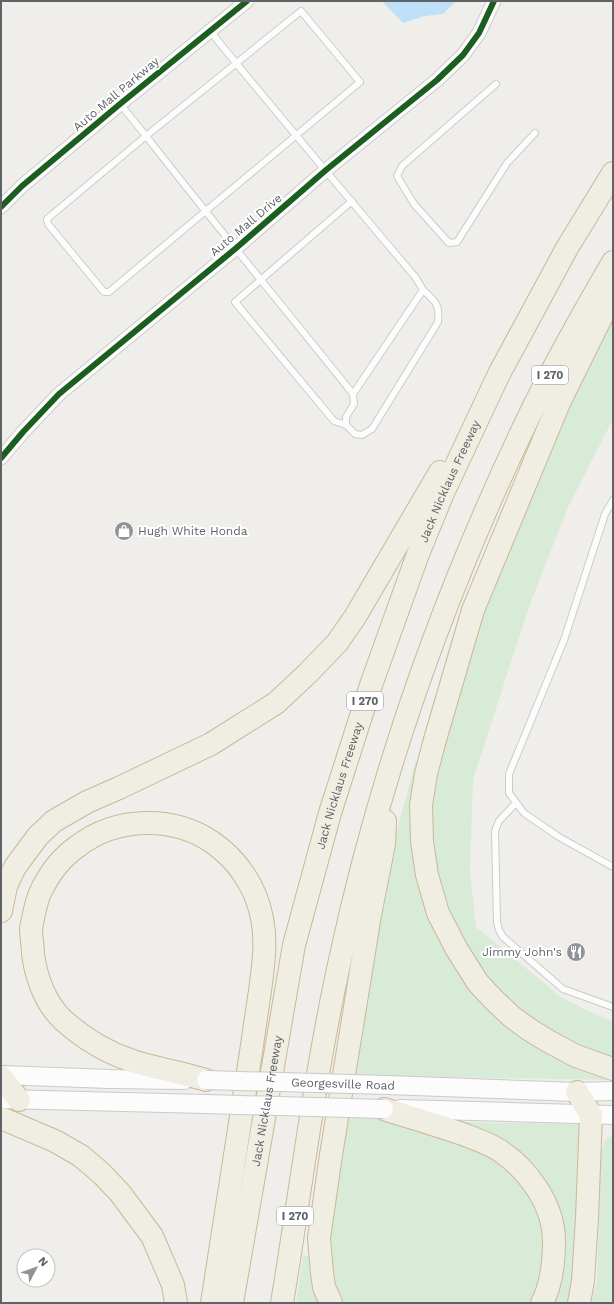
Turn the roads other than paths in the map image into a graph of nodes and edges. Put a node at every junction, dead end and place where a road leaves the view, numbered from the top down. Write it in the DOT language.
graph roads {
  1 [pos="247,1"];
  2 [pos="494,1"];
  3 [pos="210,31"];
  4 [pos="236,63"];
  5 [pos="496,84"];
  6 [pos="120,104"];
  7 [pos="535,133"];
  8 [pos="146,136"];
  9 [pos="296,136"];
  10 [pos="326,170"];
  11 [pos="613,173"];
  12 [pos="352,201"];
  13 [pos="1,207"];
  14 [pos="205,212"];
  15 [pos="234,249"];
  16 [pos="613,262"];
  17 [pos="260,280"];
  18 [pos="423,290"];
  19 [pos="613,293"];
  20 [pos="499,374"];
  21 [pos="353,394"];
  22 [pos="346,425"];
  23 [pos="1,458"];
  24 [pos="613,500"];
  25 [pos="387,779"];
  26 [pos="516,803"];
  27 [pos="613,867"];
  28 [pos="1,911"];
  29 [pos="613,1007"];
  30 [pos="613,1069"];
  31 [pos="1,1076"];
  32 [pos="206,1080"];
  33 [pos="577,1092"];
  34 [pos="613,1092"];
  35 [pos="10,1100"];
  36 [pos="384,1109"];
  37 [pos="591,1115"];
  38 [pos="613,1115"];
  39 [pos="1,1118"];
  40 [pos="176,1303"];
  41 [pos="212,1303"];
  42 [pos="232,1303"];
  43 [pos="282,1303"];
  44 [pos="331,1303"];
  45 [pos="542,1303"];
  46 [pos="579,1303"];
  1 -- 3 [label="street, Auto Mall Parkway"];
  2 -- 10 [label="street, Auto Mall Drive"];
  3 -- 4 [label="lane"];
  3 -- 6 [label="street, Auto Mall Parkway"];
  4 -- 8 [label="lane"];
  4 -- 9 [label="lane"];
  4 -- 9 [label="lane"];
  5 -- 7 [label="lane"];
  6 -- 8 [label="lane"];
  6 -- 13 [label="street, Auto Mall Parkway"];
  8 -- 14 [label="lane"];
  8 -- 14 [label="lane"];
  9 -- 10 [label="lane"];
  9 -- 14 [label="lane"];
  10 -- 12 [label="lane"];
  10 -- 15 [label="street, Auto Mall Drive"];
  11 -- 20 [label="highway, Jack Nicklaus Freeway / I 270"];
  12 -- 17 [label="lane"];
  12 -- 18 [label="lane"];
  14 -- 15 [label="lane"];
  15 -- 17 [label="lane"];
  15 -- 23 [label="street, Auto Mall Drive"];
  16 -- 25 [label="highway, I 270"];
  17 -- 21 [label="lane"];
  17 -- 22 [label="lane"];
  18 -- 21 [label="lane"];
  18 -- 22 [label="lane"];
  19 -- 30 [label="highway"];
  20 -- 28 [label="highway"];
  20 -- 42 [label="highway, Jack Nicklaus Freeway / I 270"];
  21 -- 22 [label="lane"];
  24 -- 26 [label="lane"];
  25 -- 43 [label="highway, I 270"];
  25 -- 44 [label="highway"];
  26 -- 27 [label="lane"];
  26 -- 29 [label="lane"];
  31 -- 32 [label="main road, Georgesville Road"];
  31 -- 35 [label="highway"];
  32 -- 33 [label="main road, Georgesville Road, bridge"];
  32 -- 41 [label="highway"];
  33 -- 34 [label="main road, Georgesville Road"];
  33 -- 37 [label="highway"];
  35 -- 36 [label="main road, Georgesville Road, bridge"];
  36 -- 37 [label="main road, Georgesville Road"];
  36 -- 45 [label="highway"];
  37 -- 38 [label="main road, Georgesville Road"];
  37 -- 46 [label="highway"];
  39 -- 40 [label="highway"];
}
